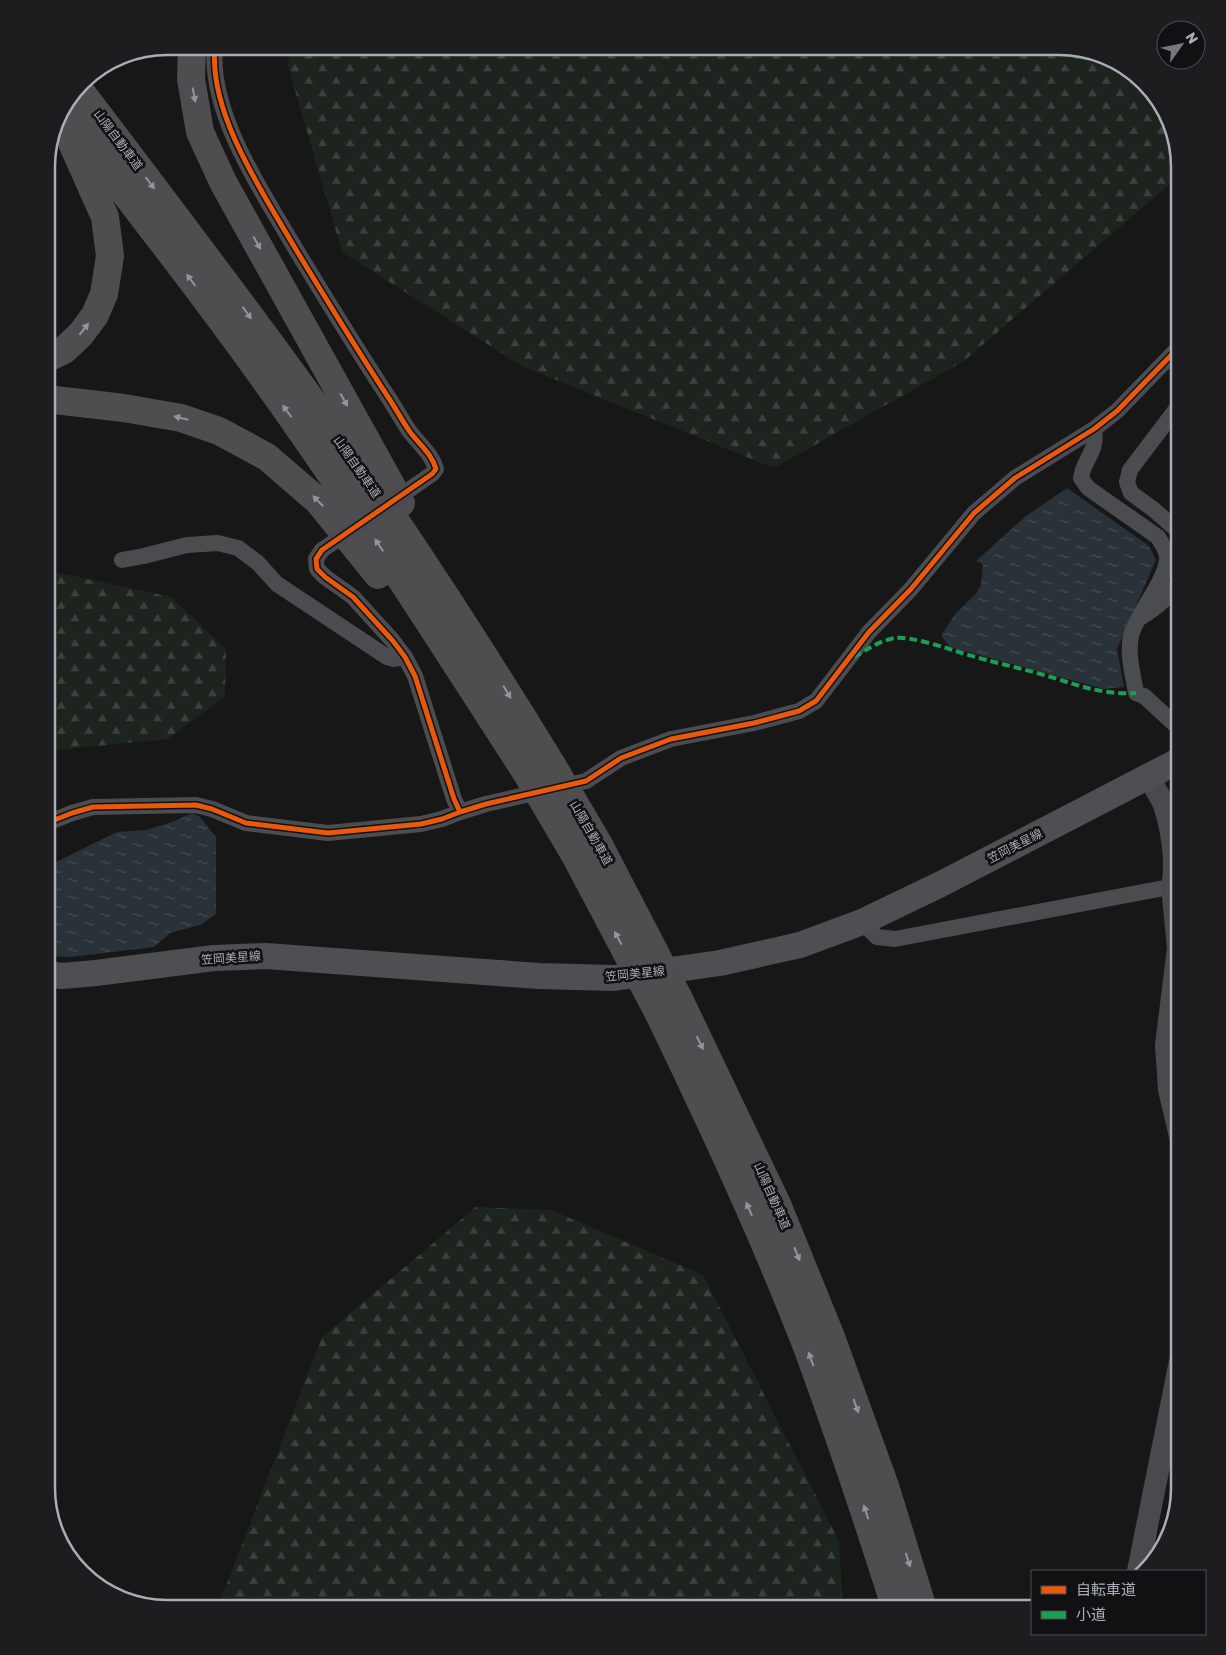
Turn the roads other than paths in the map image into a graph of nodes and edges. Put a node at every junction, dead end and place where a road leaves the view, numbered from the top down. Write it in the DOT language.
graph roads {
  1 [pos="192,55"];
  2 [pos="214,55"];
  3 [pos="82,94"];
  4 [pos="67,117"];
  5 [pos="63,126"];
  6 [pos="55,354"];
  7 [pos="1171,355"];
  8 [pos="55,400"];
  9 [pos="1171,416"];
  10 [pos="1094,429"];
  11 [pos="1171,525"];
  12 [pos="122,560"];
  13 [pos="1171,594"];
  14 [pos="1140,618"];
  15 [pos="405,658"];
  16 [pos="493,668"];
  17 [pos="1171,721"];
  18 [pos="1171,765"];
  19 [pos="534,774"];
  20 [pos="1148,777"];
  21 [pos="460,812"];
  22 [pos="55,820"];
  23 [pos="1171,838"];
  24 [pos="1171,887"];
  25 [pos="862,922"];
  26 [pos="55,975"];
  27 [pos="668,1005"];
  28 [pos="1171,1005"];
  29 [pos="1171,1102"];
  30 [pos="1171,1406"];
  31 [pos="1139,1566"];
  32 [pos="893,1600"];
  33 [pos="920,1600"];
  1 -- 16 [label="highway, one-way"];
  2 -- 15 [label="street, bridge"];
  3 -- 16 [label="highway, 山陽自動車道, one-way"];
  19 -- 4 [label="highway, 山陽自動車道, one-way"];
  6 -- 5 [label="highway, one-way"];
  7 -- 10 [label="street"];
  19 -- 8 [label="highway, one-way"];
  9 -- 11 [label="street"];
  10 -- 14 [label="street"];
  10 -- 21 [label="street"];
  12 -- 15 [label="street"];
  13 -- 14 [label="street"];
  14 -- 17 [label="street"];
  15 -- 21 [label="street"];
  16 -- 19 [label="highway, 山陽自動車道, one-way"];
  18 -- 20 [label="main road, 笠岡美星線"];
  27 -- 19 [label="highway, 山陽自動車道, one-way, bridge"];
  19 -- 27 [label="highway, 山陽自動車道, bridge"];
  20 -- 23 [label="main road"];
  20 -- 25 [label="main road, 笠岡美星線"];
  21 -- 22 [label="street"];
  24 -- 25 [label="street"];
  25 -- 26 [label="main road, 笠岡美星線"];
  32 -- 27 [label="highway, 山陽自動車道, one-way"];
  27 -- 33 [label="highway, 山陽自動車道, one-way"];
  28 -- 29 [label="main road"];
  30 -- 31 [label="main road"];
}
